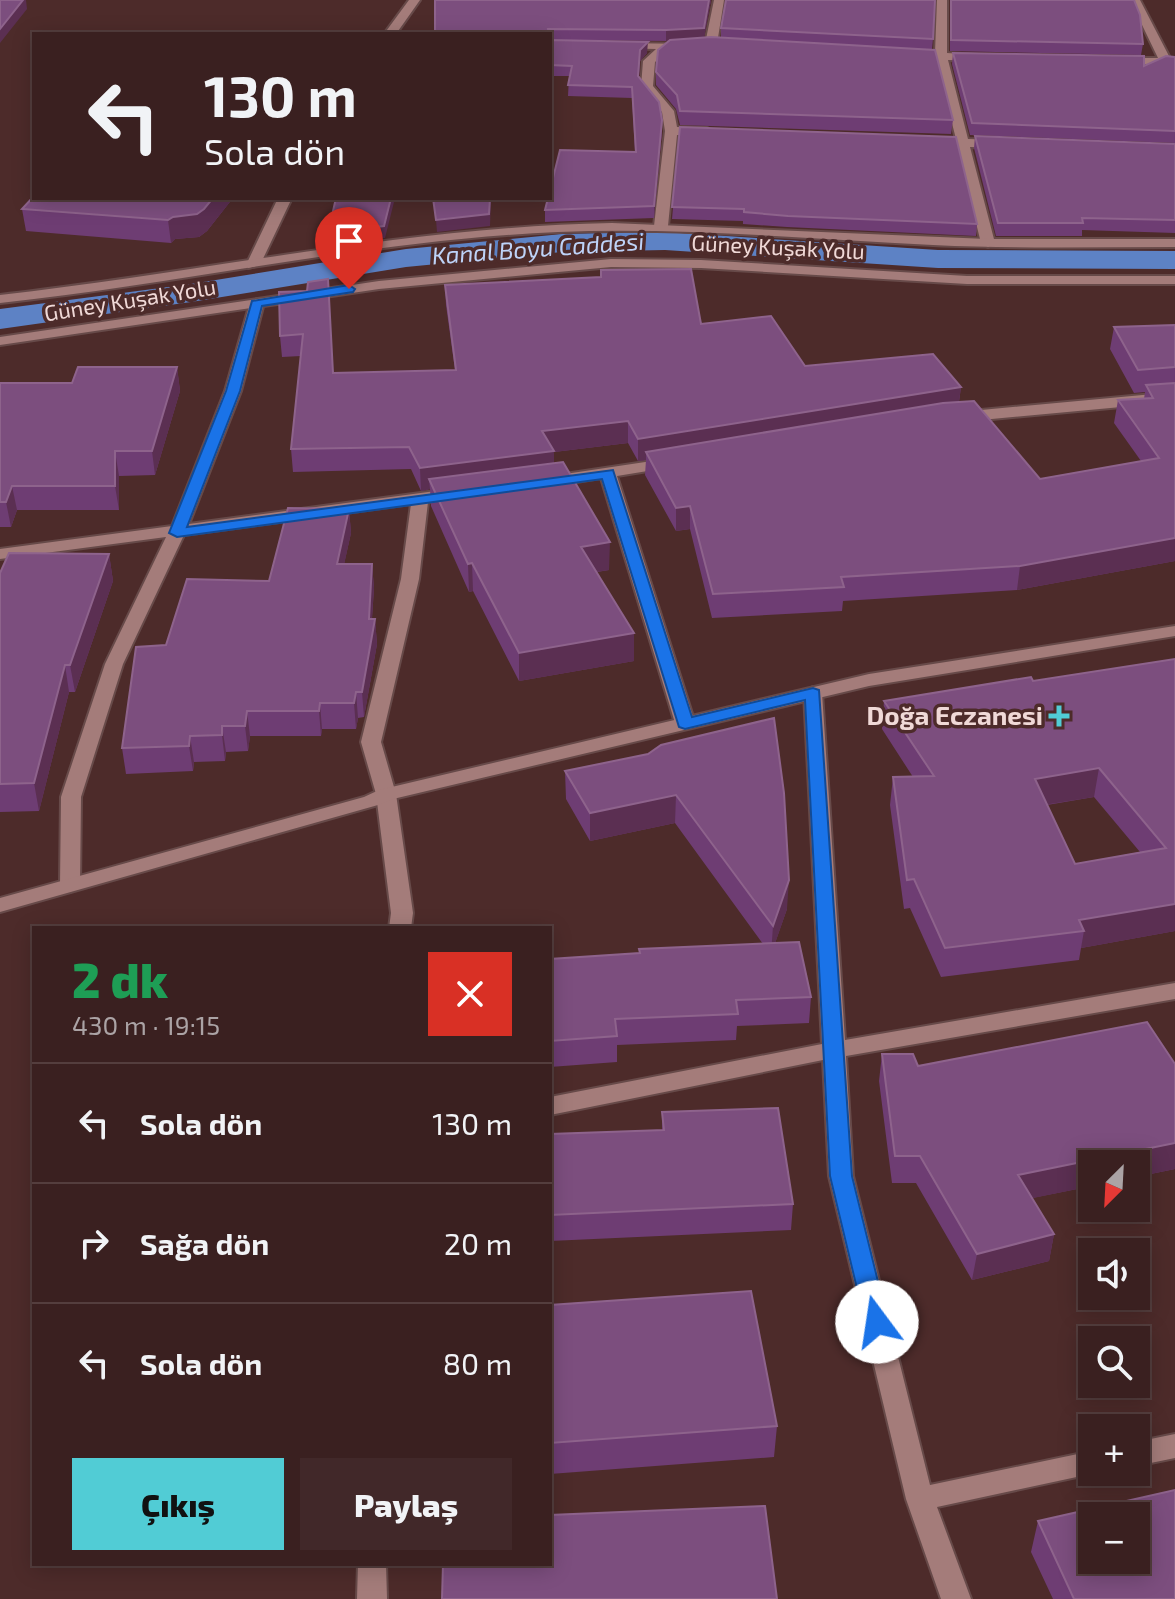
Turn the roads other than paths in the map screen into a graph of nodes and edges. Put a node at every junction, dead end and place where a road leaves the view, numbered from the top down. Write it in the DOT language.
graph roads {
  1 [pos="415,0"];
  2 [pos="719,0"];
  3 [pos="942,0"];
  4 [pos="1135,0"];
  5 [pos="391,32"];
  6 [pos="711,44"];
  7 [pos="726,45"];
  8 [pos="608,46"];
  9 [pos="666,47"];
  10 [pos="895,54"];
  11 [pos="941,57"];
  12 [pos="986,58"];
  13 [pos="1106,60"];
  14 [pos="1170,62"];
  15 [pos="671,131"];
  16 [pos="717,133"];
  17 [pos="917,141"];
  18 [pos="963,143"];
  19 [pos="1009,144"];
  20 [pos="284,200"];
  21 [pos="661,226"];
  22 [pos="988,243"];
  23 [pos="1175,243"];
  24 [pos="253,265"];
  25 [pos="1175,280"];
  26 [pos="0,299"];
  27 [pos="257,303"];
  28 [pos="0,341"];
  29 [pos="1175,397"];
  30 [pos="940,418"];
  31 [pos="683,461"];
  32 [pos="608,474"];
  33 [pos="529,484"];
  34 [pos="483,490"];
  35 [pos="420,498"];
  36 [pos="177,533"];
  37 [pos="0,554"];
  38 [pos="1175,631"];
  39 [pos="813,693"];
  40 [pos="685,723"];
  41 [pos="386,794"];
  42 [pos="70,885"];
  43 [pos="0,905"];
  44 [pos="400,926"];
  45 [pos="1175,991"];
  46 [pos="835,1050"];
  47 [pos="552,1106"];
  48 [pos="1175,1446"];
  49 [pos="1150,1451"];
  50 [pos="1078,1466"];
  51 [pos="920,1499"];
  52 [pos="372,1566"];
  53 [pos="372,1599"];
  54 [pos="956,1599"];
  1 -- 5 [label="street"];
  2 -- 6 [label="street"];
  3 -- 11 [label="street"];
  4 -- 14 [label="street"];
  6 -- 7 [label="street"];
  6 -- 9 [label="street"];
  8 -- 9 [label="street"];
  9 -- 15 [label="street"];
  10 -- 11 [label="street"];
  11 -- 12 [label="street"];
  11 -- 18 [label="street"];
  13 -- 14 [label="street"];
  15 -- 16 [label="street"];
  15 -- 21 [label="street"];
  17 -- 18 [label="street"];
  18 -- 19 [label="street"];
  18 -- 22 [label="street"];
  20 -- 24 [label="street"];
  21 -- 22 [label="street, Güney Kuşak Yolu"];
  21 -- 24 [label="street, Güney Kuşak Yolu"];
  22 -- 23 [label="street, Güney Kuşak Yolu"];
  24 -- 26 [label="street, Güney Kuşak Yolu"];
  25 -- 27 [label="street, Güney Kuşak Yolu"];
  27 -- 28 [label="street, Güney Kuşak Yolu"];
  27 -- 36 [label="street"];
  29 -- 30 [label="street"];
  31 -- 32 [label="street"];
  32 -- 33 [label="street"];
  32 -- 40 [label="street"];
  34 -- 35 [label="street"];
  35 -- 36 [label="street"];
  35 -- 41 [label="street"];
  36 -- 37 [label="street"];
  36 -- 42 [label="street"];
  38 -- 39 [label="street"];
  39 -- 40 [label="street"];
  39 -- 46 [label="street"];
  40 -- 41 [label="street"];
  41 -- 42 [label="street"];
  41 -- 44 [label="street"];
  42 -- 43 [label="street"];
  45 -- 46 [label="street"];
  46 -- 47 [label="street"];
  46 -- 51 [label="street"];
  48 -- 49 [label="street"];
  50 -- 51 [label="street"];
  51 -- 54 [label="street"];
  52 -- 53 [label="street"];
}
